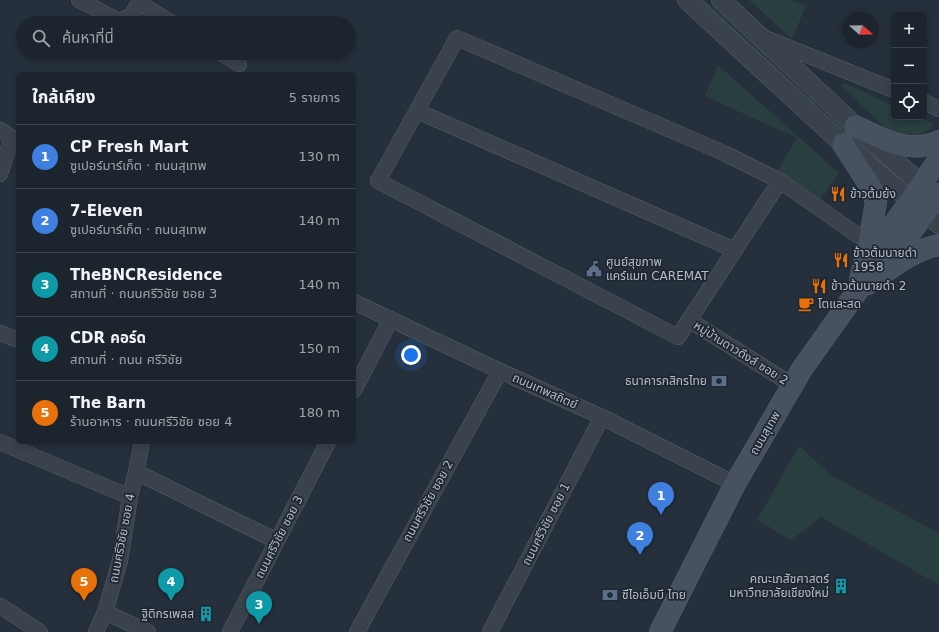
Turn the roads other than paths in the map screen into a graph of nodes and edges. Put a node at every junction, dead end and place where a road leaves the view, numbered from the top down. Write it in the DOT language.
graph roads {
  1 [pos="79,0"];
  2 [pos="687,0"];
  3 [pos="721,0"];
  4 [pos="140,2"];
  5 [pos="109,16"];
  6 [pos="131,16"];
  7 [pos="161,16"];
  8 [pos="761,36"];
  9 [pos="232,60"];
  10 [pos="239,64"];
  11 [pos="891,89"];
  12 [pos="927,103"];
  13 [pos="939,108"];
  14 [pos="417,112"];
  15 [pos="855,126"];
  16 [pos="6,134"];
  17 [pos="939,141"];
  18 [pos="843,144"];
  19 [pos="939,159"];
  20 [pos="0,174"];
  21 [pos="780,181"];
  22 [pos="930,202"];
  23 [pos="869,243"];
  24 [pos="939,245"];
  25 [pos="735,250"];
  26 [pos="856,292"];
  27 [pos="356,303"];
  28 [pos="391,319"];
  29 [pos="689,320"];
  30 [pos="0,333"];
  31 [pos="16,339"];
  32 [pos="500,371"];
  33 [pos="356,386"];
  34 [pos="792,386"];
  35 [pos="602,417"];
  36 [pos="0,442"];
  37 [pos="142,444"];
  38 [pos="327,444"];
  39 [pos="136,472"];
  40 [pos="735,484"];
  41 [pos="130,498"];
  42 [pos="277,541"];
  43 [pos="0,606"];
  44 [pos="106,612"];
  45 [pos="40,632"];
  46 [pos="96,632"];
  47 [pos="148,632"];
  48 [pos="230,632"];
  49 [pos="357,632"];
  50 [pos="490,632"];
  51 [pos="660,632"];
  1 -- 5 [label="street"];
  2 -- 18 [label="street"];
  3 -- 8 [label="street"];
  4 -- 6 [label="street"];
  4 -- 7 [label="street"];
  8 -- 11 [label="street"];
  8 -- 15 [label="street"];
  9 -- 10 [label="street"];
  12 -- 13 [label="street"];
  14 -- 21 [label="street"];
  14 -- 25 [label="street"];
  14 -- 29 [label="street"];
  15 -- 17 [label="main road"];
  15 -- 22 [label="street"];
  16 -- 20 [label="street"];
  18 -- 22 [label="street"];
  18 -- 23 [label="main road"];
  19 -- 22 [label="main road, ถนนสุเทพ"];
  21 -- 23 [label="street"];
  21 -- 25 [label="street"];
  22 -- 26 [label="main road, ถนนสุเทพ"];
  23 -- 26 [label="main road"];
  24 -- 26 [label="main road"];
  25 -- 29 [label="street"];
  26 -- 34 [label="main road, ถนนสุเทพ"];
  27 -- 28 [label="street, ถนนเทพสถิตย์"];
  28 -- 32 [label="street, ถนนเทพสถิตย์"];
  28 -- 33 [label="street"];
  29 -- 34 [label="street, หมู่บ้านดาวดึงส์ ซอย 2"];
  30 -- 31 [label="street"];
  32 -- 35 [label="street, ถนนเทพสถิตย์"];
  32 -- 49 [label="street, ถนนศรีวิชัย ซอย 2"];
  34 -- 40 [label="main road, ถนนสุเทพ"];
  35 -- 40 [label="street, ถนนเทพสถิตย์"];
  35 -- 50 [label="street, ถนนศรีวิชัย ซอย 1"];
  36 -- 41 [label="street"];
  37 -- 39 [label="street, ถนนศรีวิชัย ซอย 4"];
  38 -- 42 [label="street, ถนนศรีวิชัย ซอย 3"];
  39 -- 41 [label="street, ถนนศรีวิชัย ซอย 4"];
  39 -- 42 [label="street"];
  40 -- 51 [label="main road, ถนนสุเทพ"];
  41 -- 44 [label="street, ถนนศรีวิชัย ซอย 4"];
  42 -- 48 [label="street, ถนนศรีวิชัย ซอย 3"];
  43 -- 45 [label="street"];
  44 -- 46 [label="street, ถนนศรีวิชัย ซอย 4"];
  44 -- 47 [label="street"];
}
